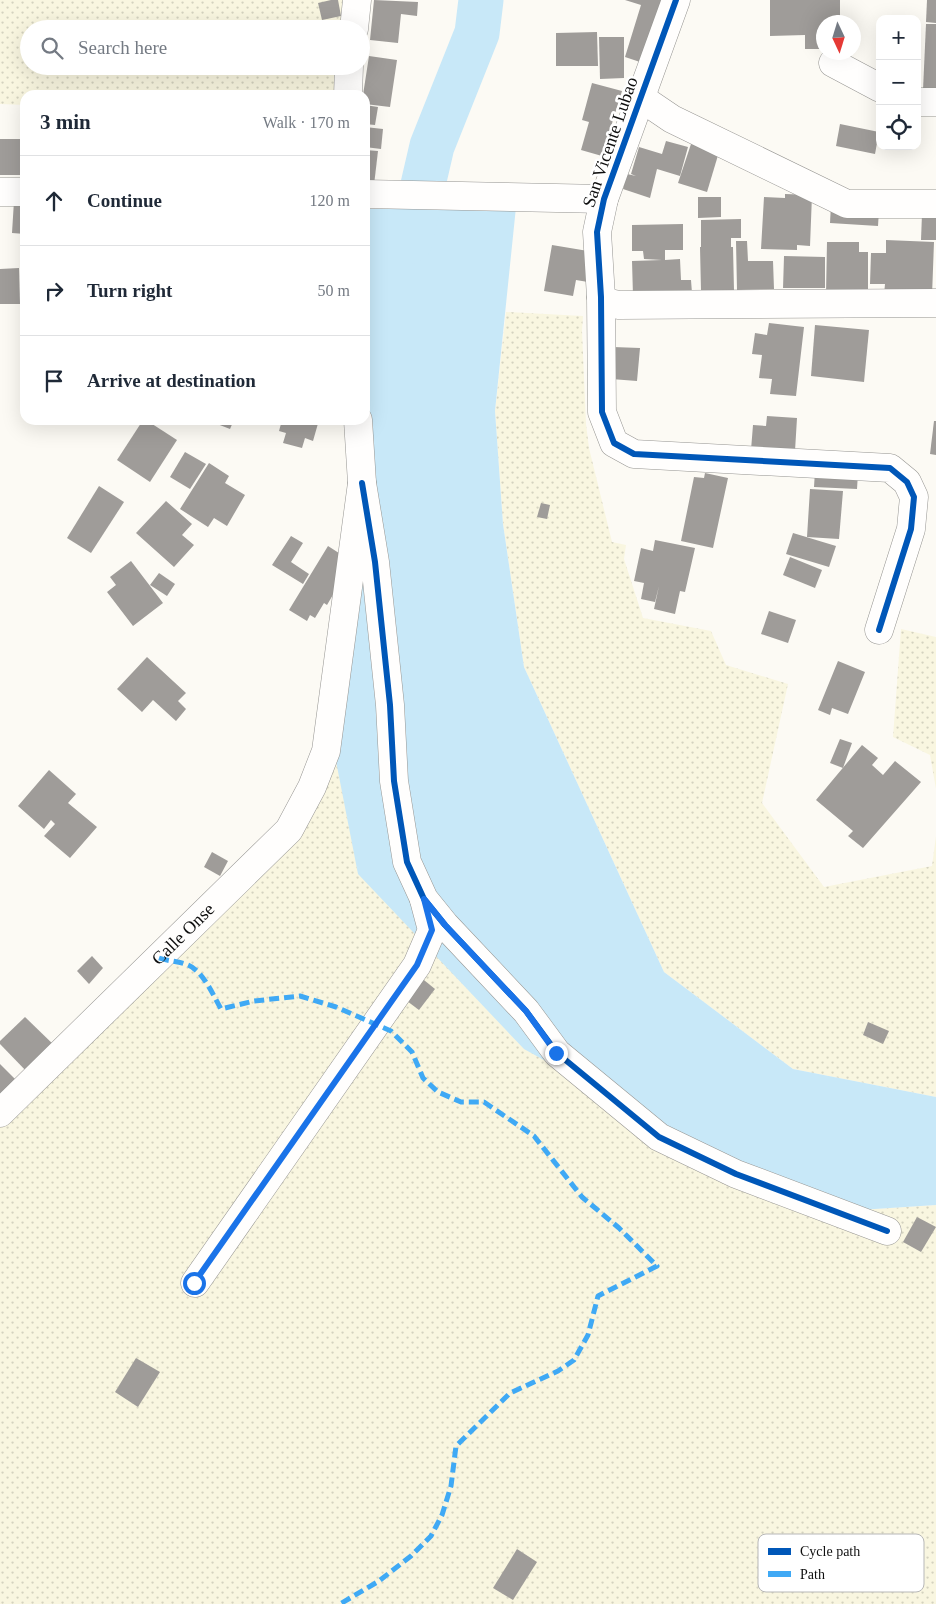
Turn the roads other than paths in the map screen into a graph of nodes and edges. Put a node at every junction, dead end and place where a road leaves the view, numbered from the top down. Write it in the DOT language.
graph roads {
  1 [pos="358,0"];
  2 [pos="676,0"];
  3 [pos="355,20"];
  4 [pos="833,63"];
  5 [pos="349,75"];
  6 [pos="876,86"];
  7 [pos="348,90"];
  8 [pos="640,98"];
  9 [pos="921,102"];
  10 [pos="936,102"];
  11 [pos="0,192"];
  12 [pos="20,192"];
  13 [pos="370,194"];
  14 [pos="604,199"];
  15 [pos="936,204"];
  16 [pos="601,297"];
  17 [pos="936,304"];
  18 [pos="358,425"];
  19 [pos="362,483"];
  20 [pos="879,630"];
  21 [pos="424,899"];
  22 [pos="0,1114"];
  23 [pos="887,1231"];
  24 [pos="194,1283"];
  1 -- 3 [label="street"];
  2 -- 8 [label="street, San Vicente Lubao"];
  4 -- 6 [label="street"];
  5 -- 7 [label="street"];
  8 -- 14 [label="street, San Vicente Lubao"];
  8 -- 15 [label="street"];
  9 -- 10 [label="street"];
  11 -- 12 [label="street"];
  13 -- 14 [label="street"];
  14 -- 16 [label="street, San Vicente Lubao"];
  16 -- 17 [label="street"];
  16 -- 20 [label="street, San Vicente Lubao"];
  18 -- 19 [label="street"];
  19 -- 21 [label="street"];
  19 -- 22 [label="street, Calle Onse"];
  21 -- 23 [label="street"];
  21 -- 24 [label="street"];
}
